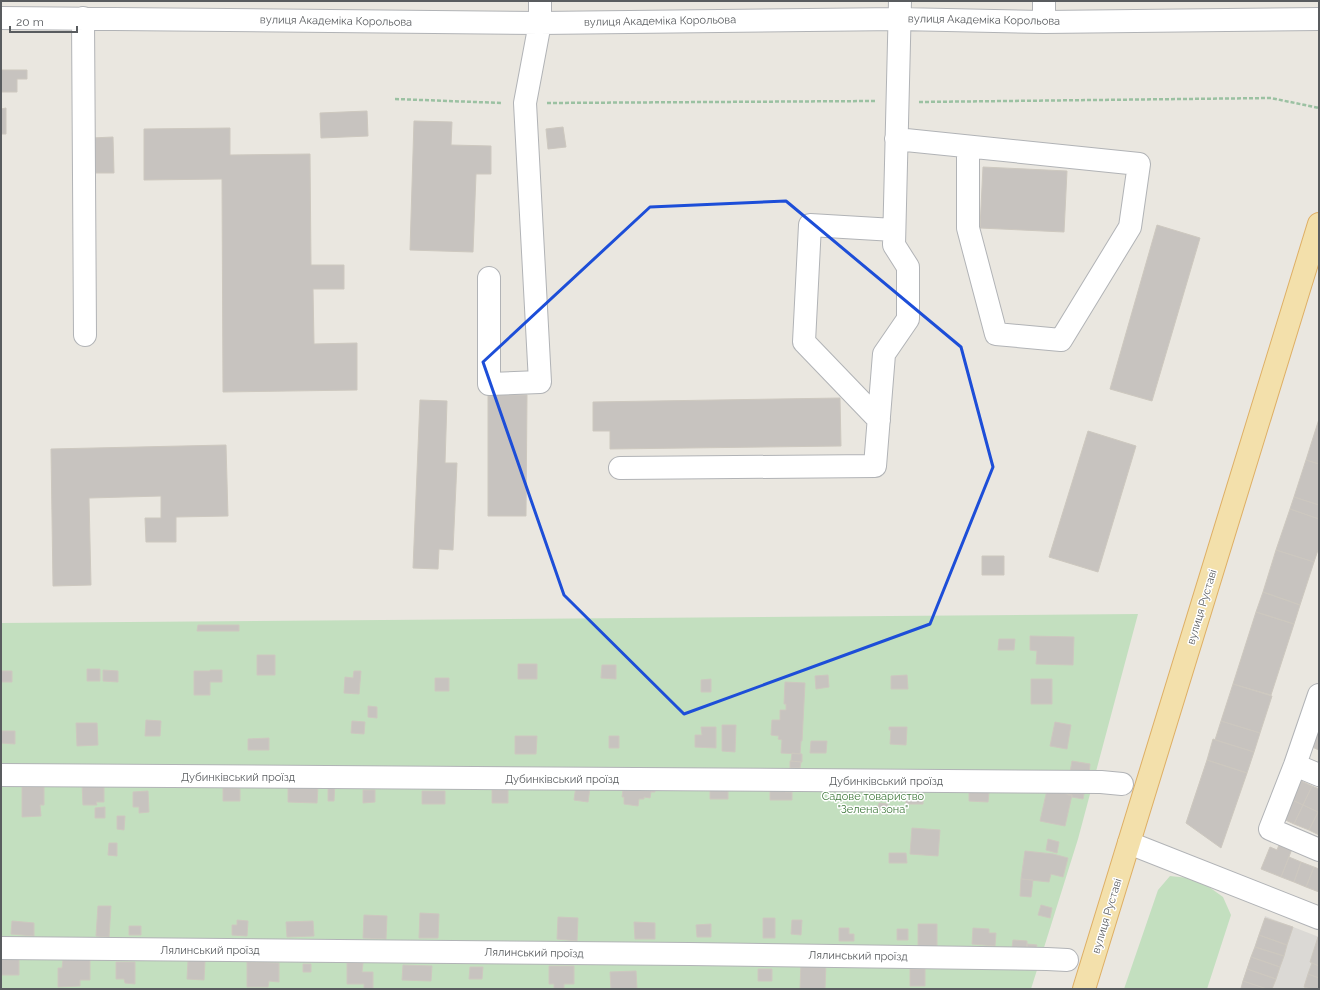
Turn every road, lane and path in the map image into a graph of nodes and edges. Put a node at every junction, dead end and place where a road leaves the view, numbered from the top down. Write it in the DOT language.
graph roads {
  1 [pos="540,1"];
  2 [pos="900,10"];
  3 [pos="1044,11"];
  4 [pos="1,18"];
  5 [pos="83,18"];
  6 [pos="1319,19"];
  7 [pos="540,23"];
  8 [pos="395,99"];
  9 [pos="897,101"];
  10 [pos="525,104"];
  11 [pos="1319,108"];
  12 [pos="896,139"];
  13 [pos="968,147"];
  14 [pos="1319,224"];
  15 [pos="894,230"];
  16 [pos="489,278"];
  17 [pos="85,335"];
  18 [pos="879,420"];
  19 [pos="620,468"];
  20 [pos="1319,695"];
  21 [pos="1296,765"];
  22 [pos="1,775"];
  23 [pos="1319,775"];
  24 [pos="1122,784"];
  25 [pos="1129,843"];
  26 [pos="1319,850"];
  27 [pos="1319,918"];
  28 [pos="1,948"];
  29 [pos="1068,960"];
  30 [pos="1084,989"];
  1 -- 7 [label="street"];
  2 -- 3 [label="street, вулиця Академіка Корольова"];
  2 -- 7 [label="street, вулиця Академіка Корольова"];
  2 -- 9 [label="street"];
  3 -- 6 [label="street, вулиця Академіка Корольова"];
  4 -- 5 [label="street, вулиця Академіка Корольова"];
  5 -- 7 [label="street, вулиця Академіка Корольова"];
  5 -- 17 [label="street"];
  7 -- 10 [label="street"];
  8 -- 10 [label="path"];
  9 -- 10 [label="path"];
  9 -- 11 [label="path"];
  9 -- 12 [label="street"];
  10 -- 16 [label="street"];
  12 -- 13 [label="street"];
  12 -- 15 [label="street"];
  13 -- 13 [label="street"];
  14 -- 25 [label="main road, вулиця Руставі"];
  15 -- 18 [label="street"];
  15 -- 18 [label="street"];
  18 -- 19 [label="street"];
  20 -- 21 [label="street"];
  21 -- 23 [label="street"];
  21 -- 26 [label="street"];
  22 -- 24 [label="street, Дубинківський проїзд"];
  25 -- 27 [label="street"];
  25 -- 30 [label="main road, вулиця Руставі"];
  28 -- 29 [label="street, Лялинський проїзд"];
}
